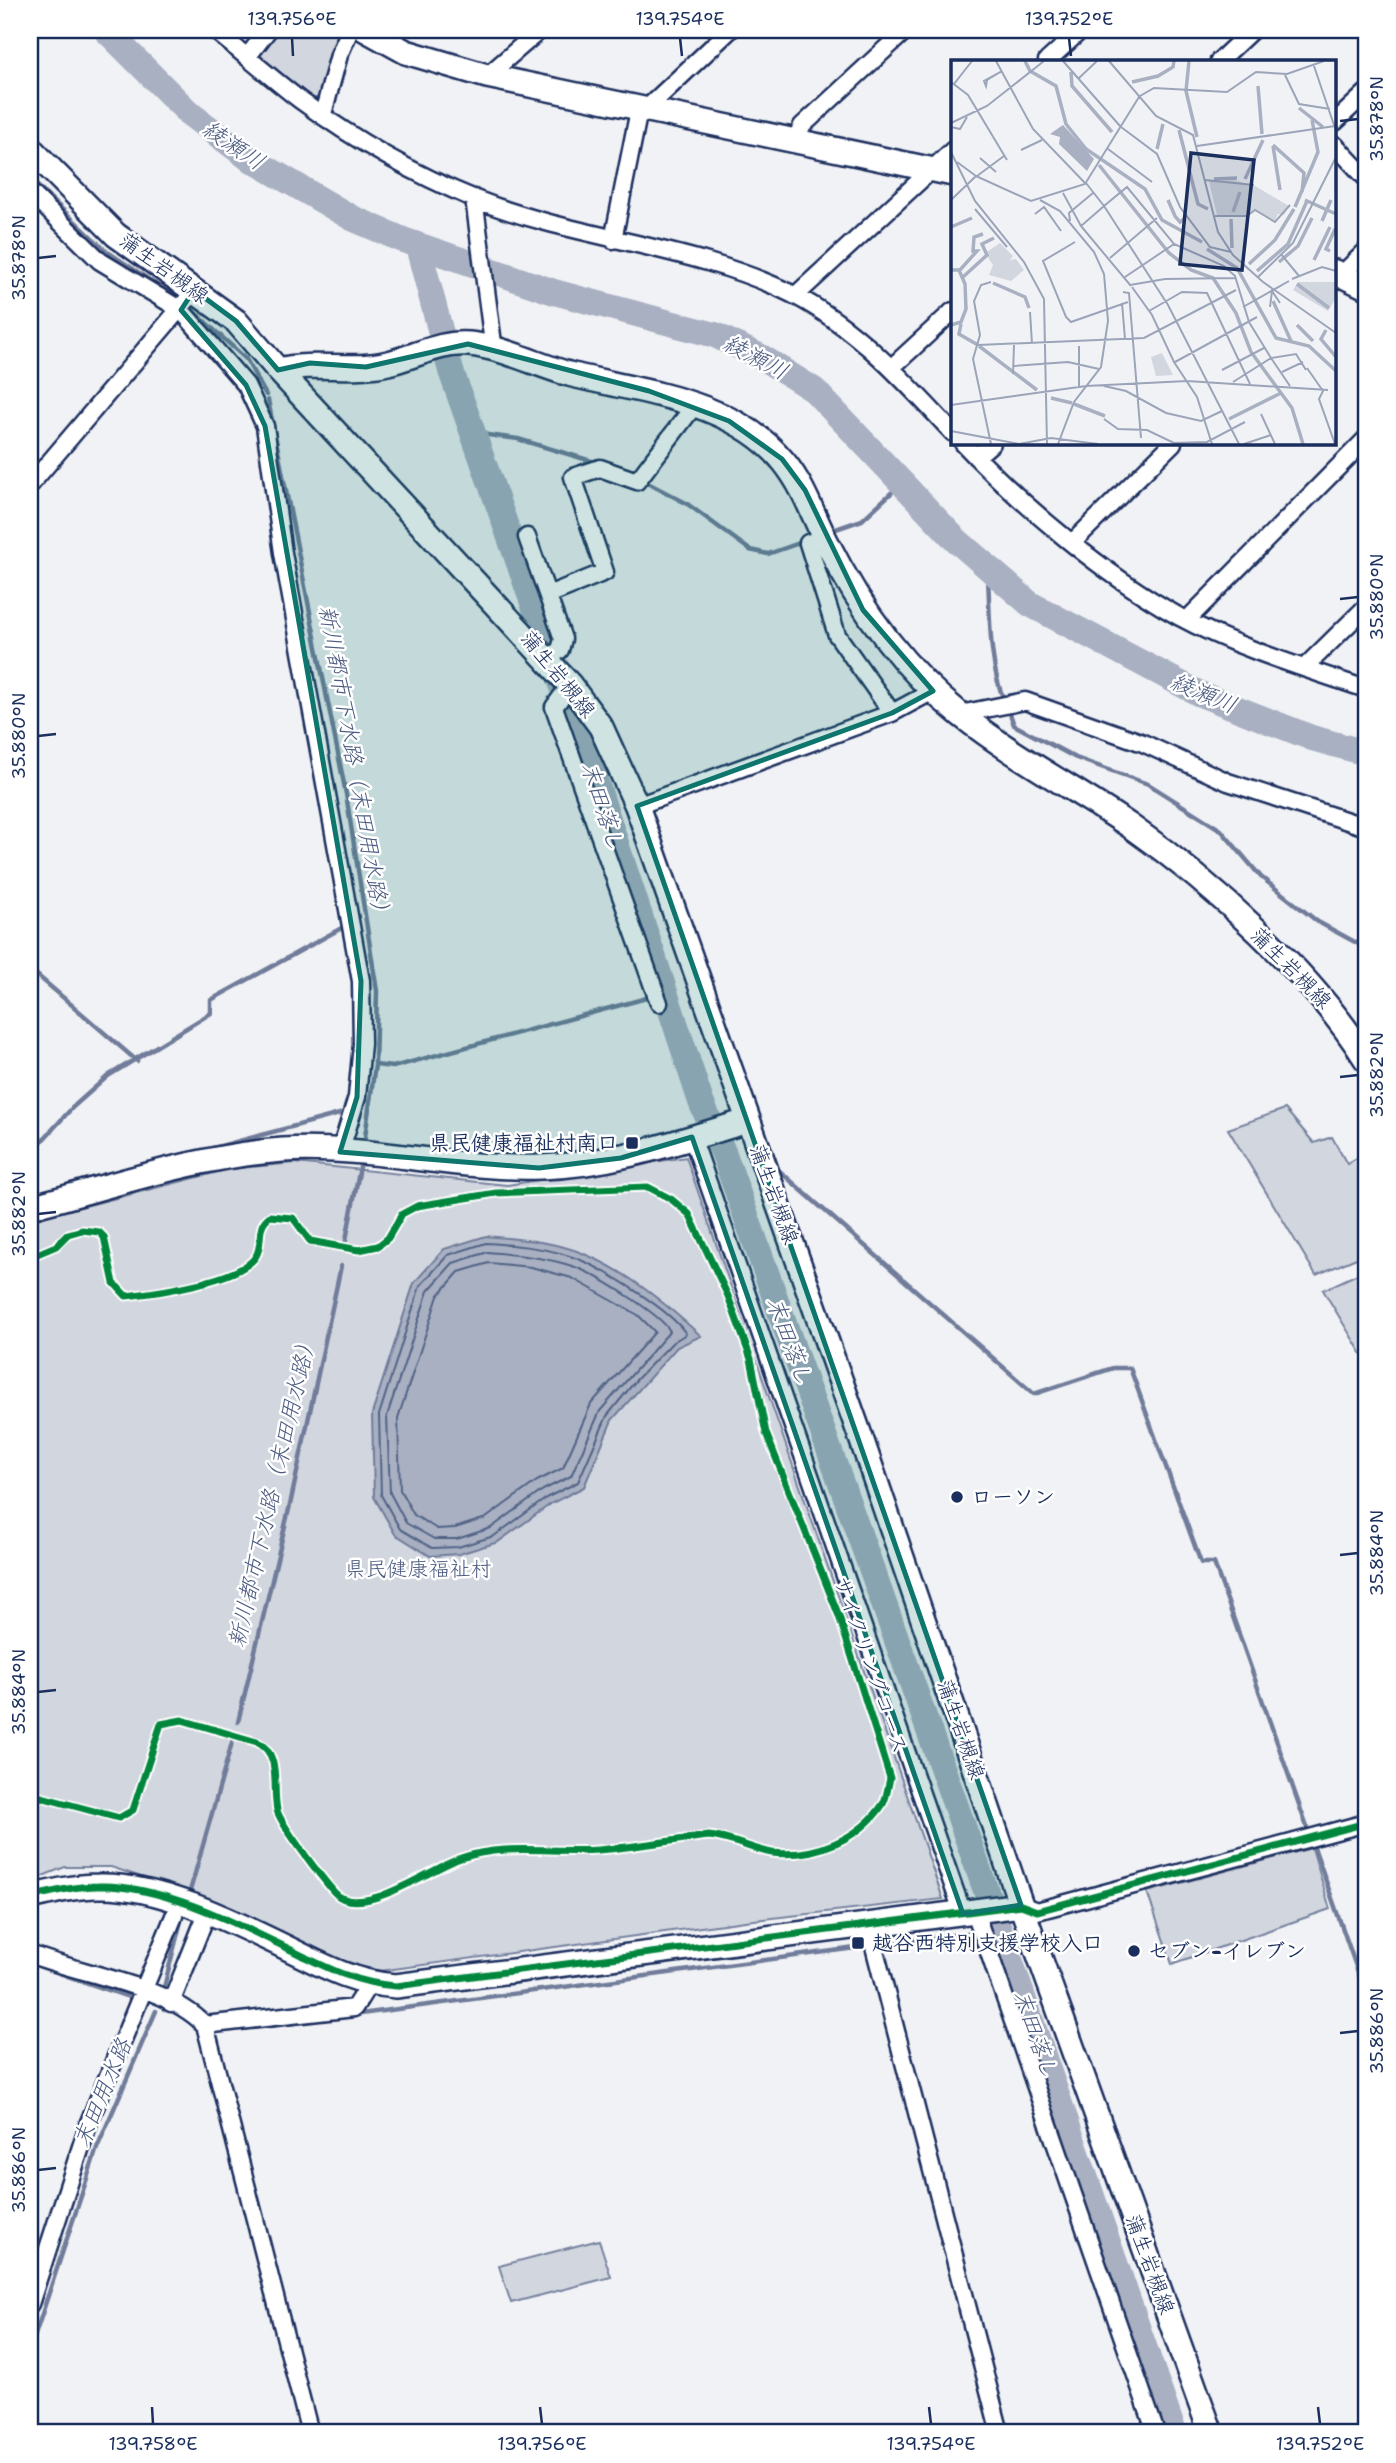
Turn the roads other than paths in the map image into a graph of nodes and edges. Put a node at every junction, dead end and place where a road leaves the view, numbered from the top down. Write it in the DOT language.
graph roads {
  1 [pos="214,30"];
  2 [pos="268,30"];
  3 [pos="351,30"];
  4 [pos="366,30"];
  5 [pos="540,30"];
  6 [pos="730,30"];
  7 [pos="906,30"];
  8 [pos="1081,30"];
  9 [pos="1252,30"];
  10 [pos="248,56"];
  11 [pos="1048,60"];
  12 [pos="1220,60"];
  13 [pos="487,75"];
  14 [pos="1366,93"];
  15 [pos="642,110"];
  16 [pos="323,114"];
  17 [pos="1336,121"];
  18 [pos="795,141"];
  19 [pos="1336,146"];
  20 [pos="30,148"];
  21 [pos="951,153"];
  22 [pos="942,172"];
  23 [pos="1366,178"];
  24 [pos="30,191"];
  25 [pos="475,207"];
  26 [pos="613,240"];
  27 [pos="1366,251"];
  28 [pos="1337,276"];
  29 [pos="1366,287"];
  30 [pos="194,290"];
  31 [pos="795,296"];
  32 [pos="181,310"];
  33 [pos="951,313"];
  34 [pos="494,351"];
  35 [pos="891,368"];
  36 [pos="278,370"];
  37 [pos="694,407"];
  38 [pos="951,431"];
  39 [pos="1366,439"];
  40 [pos="964,444"];
  41 [pos="991,444"];
  42 [pos="1172,444"];
  43 [pos="976,457"];
  44 [pos="30,485"];
  45 [pos="527,537"];
  46 [pos="824,538"];
  47 [pos="1073,541"];
  48 [pos="548,595"];
  49 [pos="1366,607"];
  50 [pos="1187,620"];
  51 [pos="548,658"];
  52 [pos="1304,668"];
  53 [pos="570,685"];
  54 [pos="1366,689"];
  55 [pos="933,691"];
  56 [pos="892,713"];
  57 [pos="960,715"];
  58 [pos="637,806"];
  59 [pos="1366,827"];
  60 [pos="659,1003"];
  61 [pos="1366,1059"];
  62 [pos="747,1121"];
  63 [pos="692,1137"];
  64 [pos="340,1152"];
  65 [pos="30,1207"];
  66 [pos="1366,1823"];
  67 [pos="30,1897"];
  68 [pos="1021,1905"];
  69 [pos="207,1913"];
  70 [pos="969,1913"];
  71 [pos="174,1916"];
  72 [pos="869,1927"];
  73 [pos="30,1954"];
  74 [pos="369,1984"];
  75 [pos="144,1990"];
  76 [pos="171,2003"];
  77 [pos="205,2025"];
  78 [pos="30,2304"];
  79 [pos="310,2433"];
  80 [pos="1000,2433"];
  81 [pos="1156,2433"];
  82 [pos="1211,2433"];
  1 -- 10 [label="street"];
  2 -- 10 [label="street"];
  3 -- 16 [label="street"];
  4 -- 13 [label="main road"];
  5 -- 13 [label="street"];
  6 -- 15 [label="street"];
  7 -- 18 [label="street"];
  8 -- 11 [label="street"];
  9 -- 12 [label="street"];
  10 -- 16 [label="street"];
  13 -- 15 [label="main road"];
  14 -- 17 [label="street"];
  15 -- 18 [label="main road"];
  15 -- 26 [label="street"];
  16 -- 25 [label="street"];
  18 -- 22 [label="main road"];
  19 -- 23 [label="street"];
  20 -- 30 [label="main road, 蒲生岩槻線"];
  21 -- 22 [label="street"];
  22 -- 31 [label="street"];
  24 -- 32 [label="street"];
  25 -- 26 [label="street"];
  25 -- 34 [label="street"];
  26 -- 31 [label="street"];
  27 -- 28 [label="street"];
  28 -- 29 [label="main road"];
  30 -- 32 [label="street"];
  30 -- 36 [label="main road, 蒲生岩槻線"];
  31 -- 35 [label="street"];
  32 -- 44 [label="street"];
  32 -- 64 [label="street"];
  33 -- 35 [label="street"];
  34 -- 36 [label="main road, 蒲生岩槻線"];
  34 -- 37 [label="main road, 蒲生岩槻線"];
  35 -- 38 [label="street"];
  36 -- 51 [label="main road, 蒲生岩槻線"];
  37 -- 46 [label="main road, 蒲生岩槻線"];
  37 -- 48 [label="street"];
  39 -- 50 [label="street"];
  40 -- 43 [label="street"];
  41 -- 43 [label="street"];
  42 -- 47 [label="street"];
  43 -- 47 [label="street"];
  45 -- 48 [label="street"];
  46 -- 55 [label="main road, 蒲生岩槻線"];
  46 -- 56 [label="street"];
  47 -- 50 [label="street"];
  48 -- 51 [label="street"];
  49 -- 52 [label="street"];
  50 -- 52 [label="street"];
  51 -- 53 [label="main road, 蒲生岩槻線"];
  52 -- 54 [label="street"];
  53 -- 58 [label="main road, 蒲生岩槻線"];
  53 -- 60 [label="street"];
  55 -- 56 [label="street"];
  55 -- 57 [label="main road, 蒲生岩槻線"];
  56 -- 58 [label="street"];
  57 -- 59 [label="street"];
  57 -- 61 [label="main road, 蒲生岩槻線"];
  58 -- 62 [label="main road, 蒲生岩槻線"];
  62 -- 63 [label="main road"];
  62 -- 68 [label="main road, 蒲生岩槻線"];
  63 -- 64 [label="main road"];
  63 -- 70 [label="street"];
  64 -- 65 [label="main road"];
  66 -- 68 [label="street"];
  67 -- 69 [label="main road"];
  68 -- 70 [label="main road"];
  68 -- 82 [label="main road, 蒲生岩槻線"];
  69 -- 74 [label="main road"];
  69 -- 76 [label="street"];
  70 -- 72 [label="main road"];
  70 -- 81 [label="street"];
  71 -- 75 [label="street"];
  72 -- 74 [label="main road"];
  72 -- 80 [label="street"];
  73 -- 75 [label="street"];
  74 -- 77 [label="street"];
  75 -- 76 [label="street"];
  75 -- 78 [label="street"];
  76 -- 77 [label="street"];
  77 -- 79 [label="street"];
}
